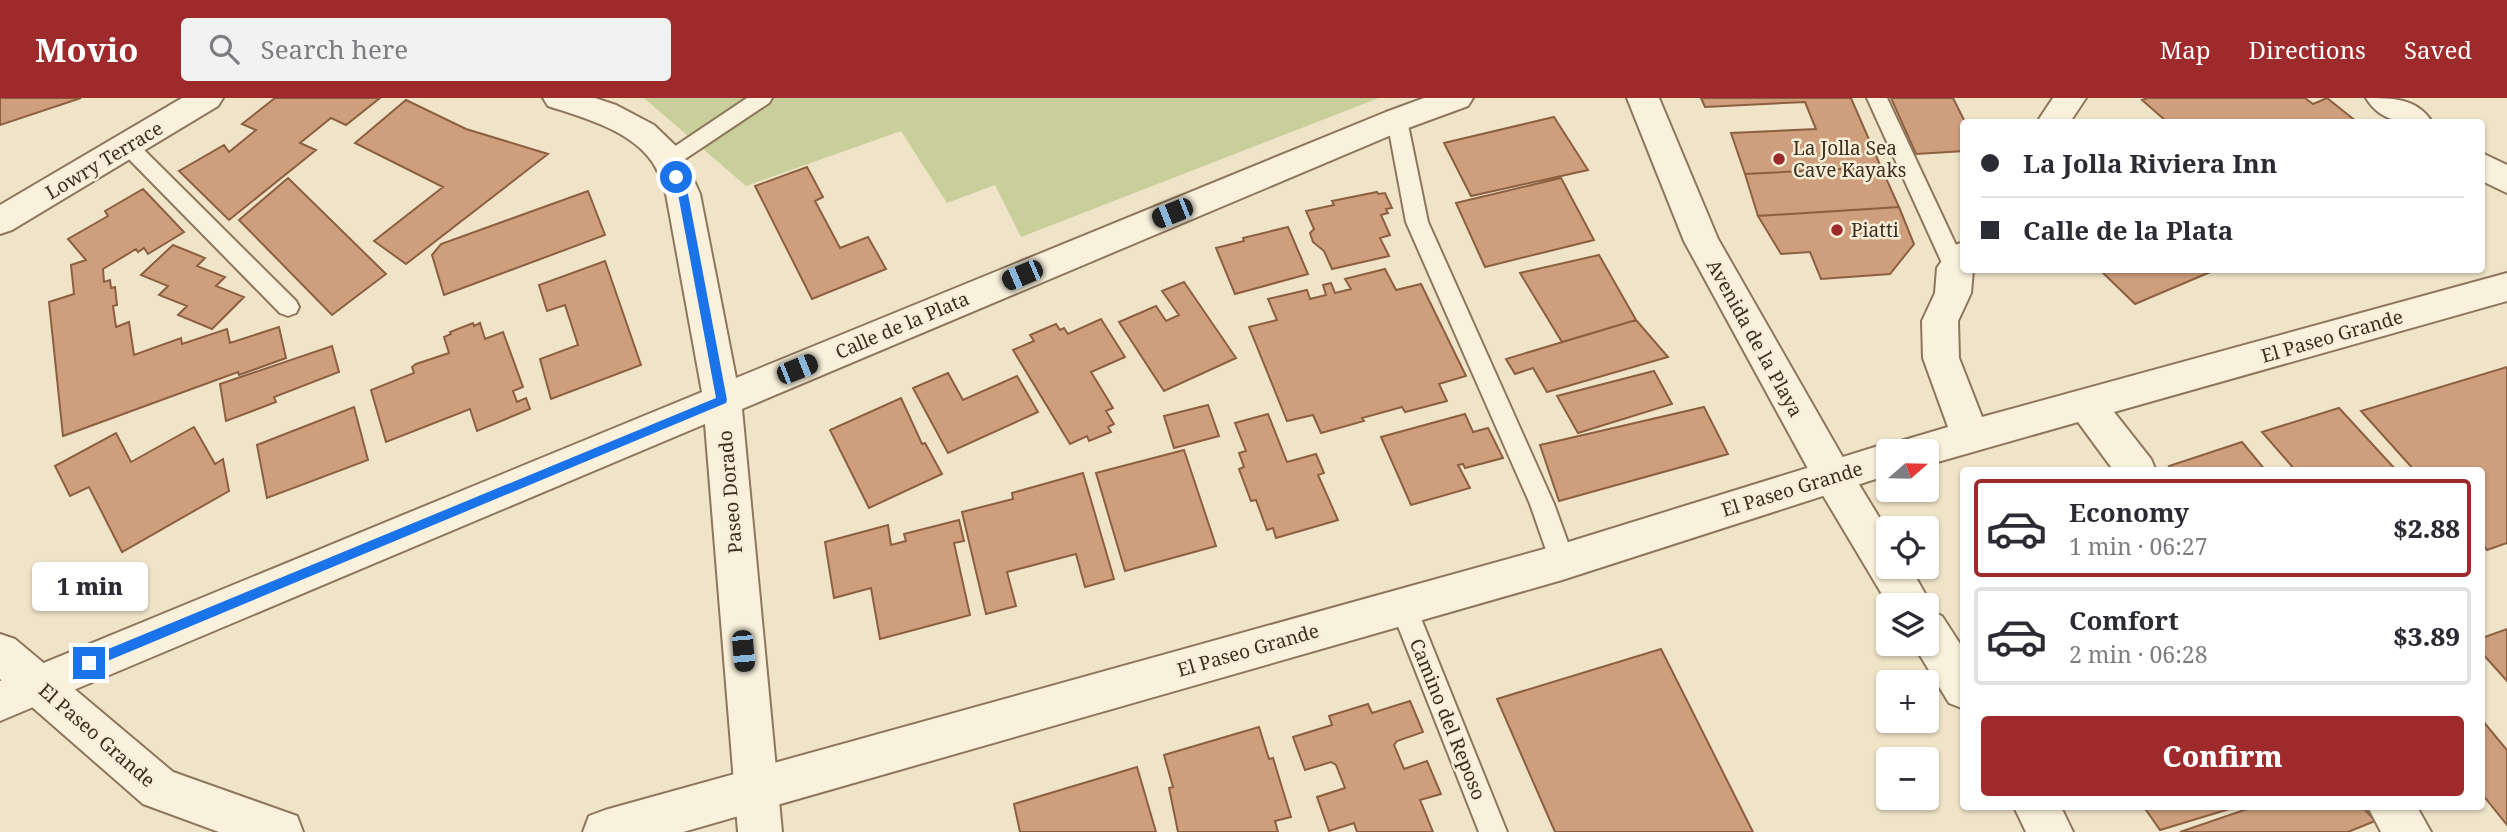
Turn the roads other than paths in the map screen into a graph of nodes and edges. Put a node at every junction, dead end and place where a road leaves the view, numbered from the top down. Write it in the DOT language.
graph roads {
  1 [pos="207,98"];
  2 [pos="559,98"];
  3 [pos="1457,98"];
  4 [pos="1643,98"];
  5 [pos="1877,98"];
  6 [pos="2070,98"];
  7 [pos="2382,98"];
  8 [pos="757,99"];
  9 [pos="2055,119"];
  10 [pos="2412,119"];
  11 [pos="1397,120"];
  12 [pos="127,145"];
  13 [pos="669,160"];
  14 [pos="2485,167"];
  15 [pos="2507,181"];
  16 [pos="0,221"];
  17 [pos="1959,262"];
  18 [pos="2507,287"];
  19 [pos="288,307"];
  20 [pos="722,400"];
  21 [pos="2086,404"];
  22 [pos="1970,436"];
  23 [pos="1939,445"];
  24 [pos="1876,462"];
  25 [pos="2134,467"];
  26 [pos="1832,475"];
  27 [pos="1876,547"];
  28 [pos="1562,562"];
  29 [pos="1404,606"];
  30 [pos="1939,648"];
  31 [pos="0,653"];
  32 [pos="1960,683"];
  33 [pos="19,693"];
  34 [pos="754,790"];
  35 [pos="2037,810"];
  36 [pos="2392,810"];
  37 [pos="281,832"];
  38 [pos="606,832"];
  39 [pos="760,832"];
  40 [pos="1493,832"];
  41 [pos="2051,832"];
  42 [pos="2409,832"];
  1 -- 12 [label="street, Lowry Terrace"];
  2 -- 13 [label="street, Paseo Dorado"];
  3 -- 11 [label="street, Calle de la Plata"];
  4 -- 26 [label="street, Avenida de la Playa"];
  5 -- 17 [label="lane"];
  6 -- 9 [label="street"];
  7 -- 10 [label="street"];
  8 -- 13 [label="lane"];
  11 -- 20 [label="street, Calle de la Plata"];
  11 -- 28 [label="lane"];
  12 -- 16 [label="street, Lowry Terrace"];
  12 -- 19 [label="lane"];
  13 -- 20 [label="street, Paseo Dorado"];
  14 -- 15 [label="street"];
  17 -- 22 [label="street"];
  18 -- 21 [label="street, El Paseo Grande"];
  20 -- 33 [label="street, Calle de la Plata"];
  20 -- 34 [label="street, Paseo Dorado"];
  21 -- 22 [label="street, El Paseo Grande"];
  21 -- 25 [label="street"];
  22 -- 23 [label="street, El Paseo Grande"];
  24 -- 26 [label="street, El Paseo Grande"];
  26 -- 27 [label="street, Avenida de la Playa"];
  26 -- 28 [label="street, El Paseo Grande"];
  28 -- 29 [label="street, El Paseo Grande"];
  29 -- 34 [label="street, El Paseo Grande"];
  29 -- 40 [label="lane, Camino del Reposo"];
  30 -- 32 [label="street"];
  31 -- 33 [label="street, El Paseo Grande"];
  33 -- 37 [label="street, El Paseo Grande"];
  34 -- 38 [label="street, El Paseo Grande"];
  34 -- 39 [label="street, Paseo Dorado"];
  35 -- 41 [label="street"];
  36 -- 42 [label="street"];
}
